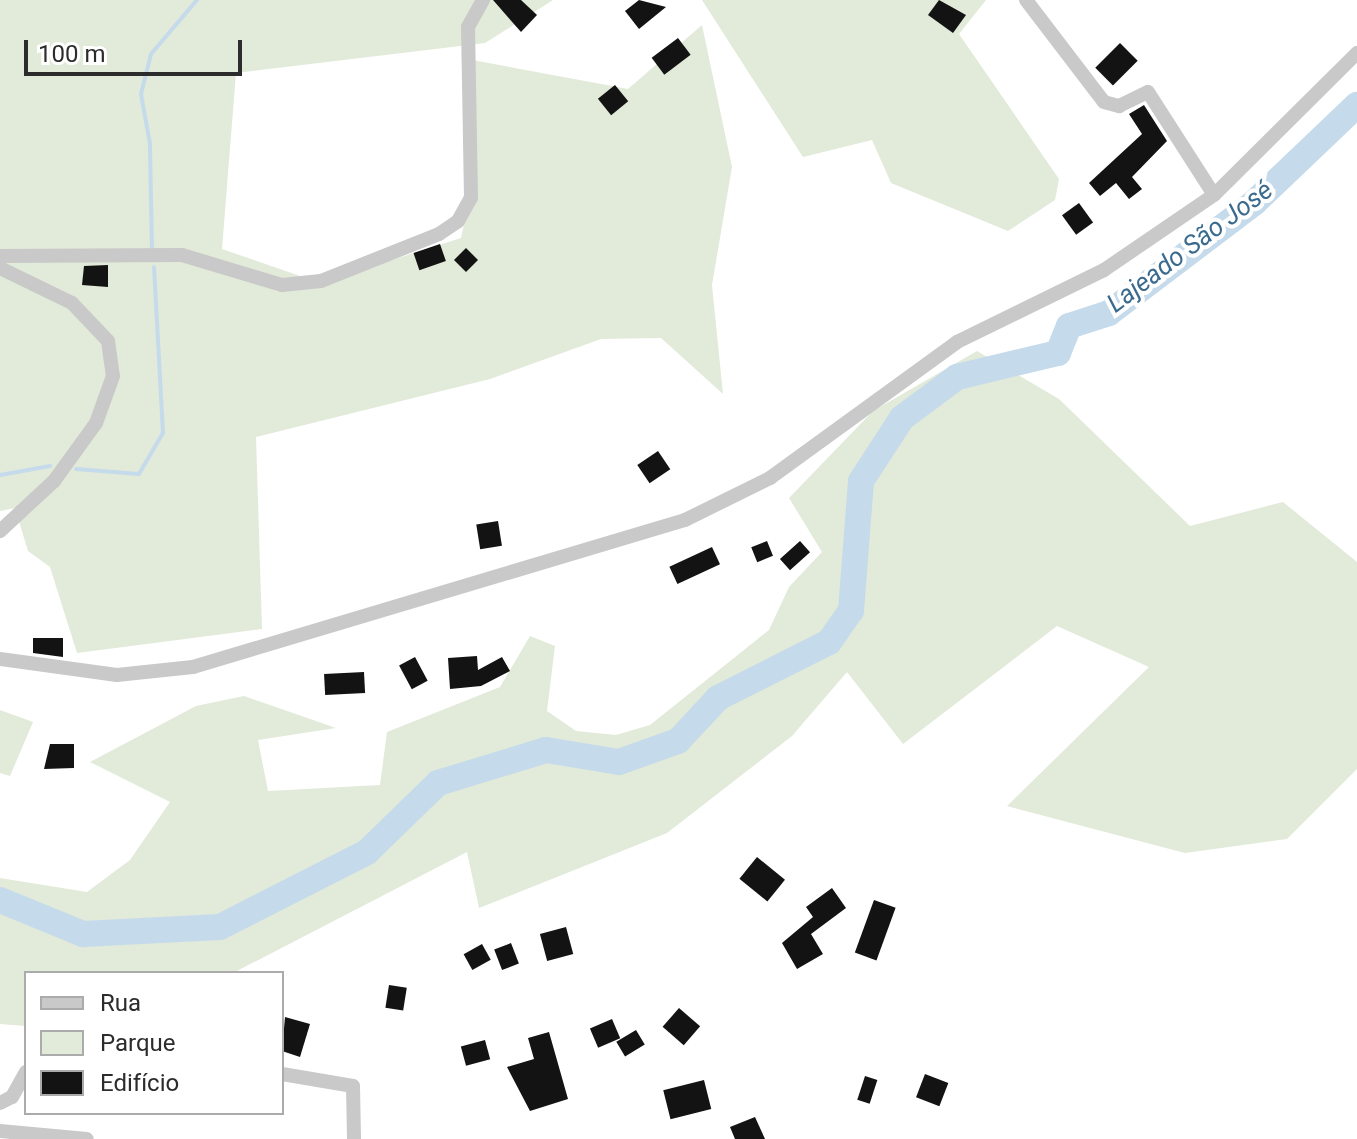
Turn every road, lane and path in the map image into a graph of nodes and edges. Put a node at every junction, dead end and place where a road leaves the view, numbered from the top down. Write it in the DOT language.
graph roads {
  1 [pos="483,0"];
  2 [pos="1026,0"];
  3 [pos="1357,53"];
  4 [pos="1214,195"];
  5 [pos="0,256"];
  6 [pos="0,268"];
  7 [pos="0,531"];
  8 [pos="0,659"];
  9 [pos="284,1074"];
  10 [pos="24,1076"];
  11 [pos="0,1103"];
  12 [pos="0,1131"];
  13 [pos="87,1139"];
  14 [pos="354,1139"];
  1 -- 5 [label="street"];
  2 -- 4 [label="street"];
  3 -- 4 [label="street"];
  4 -- 8 [label="street"];
  6 -- 7 [label="street"];
  9 -- 14 [label="street"];
  10 -- 11 [label="street"];
  12 -- 13 [label="street"];
}
